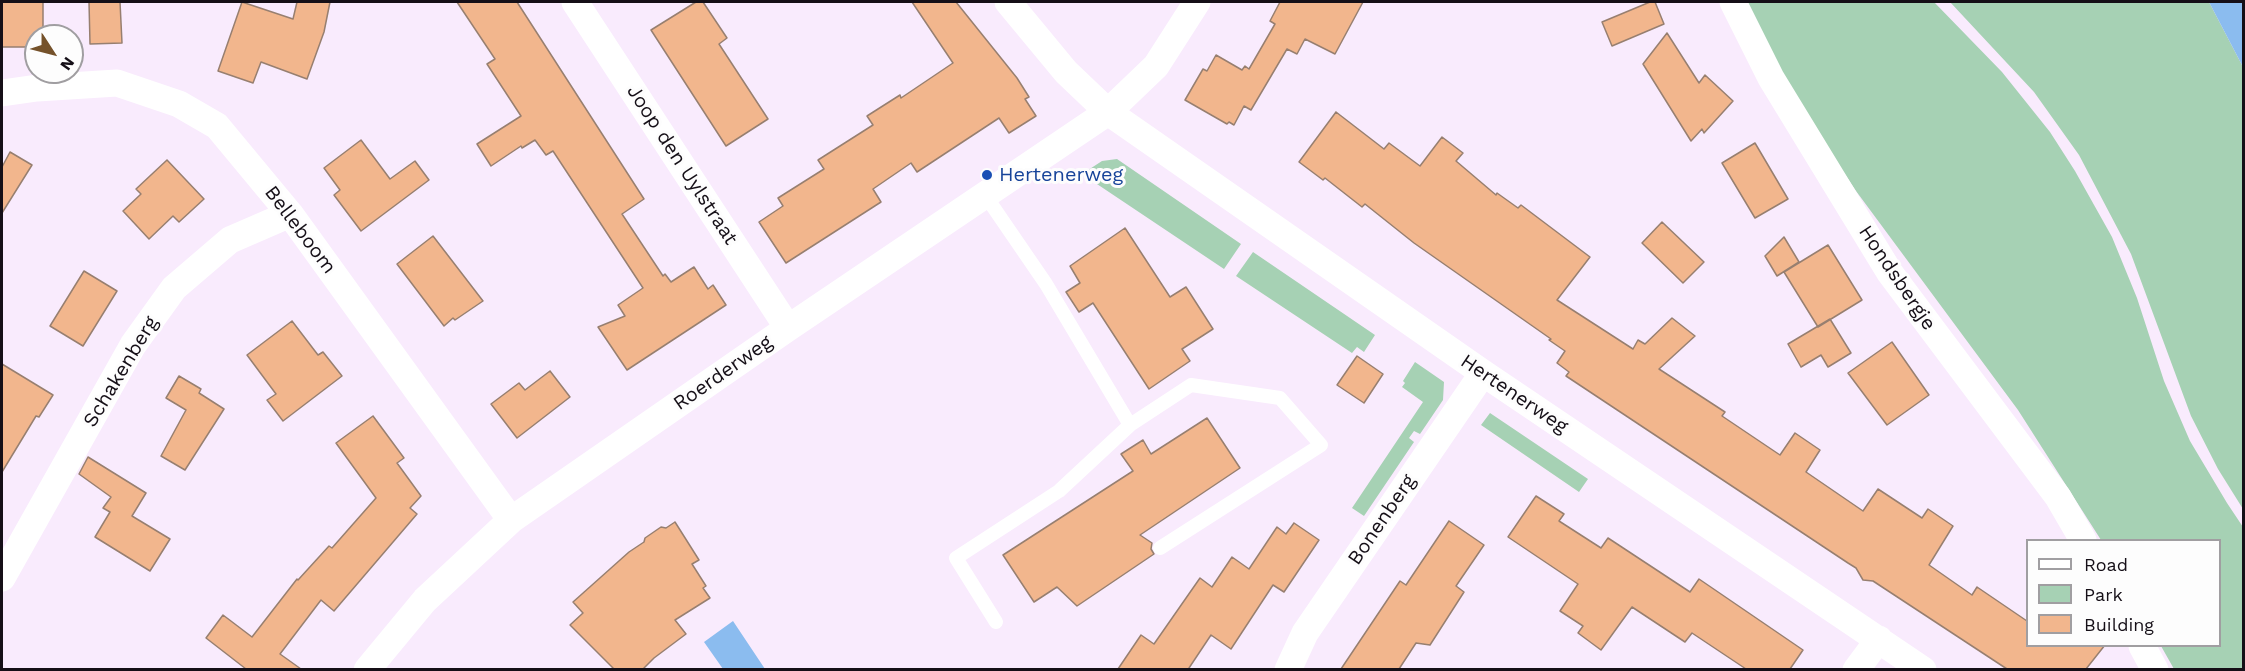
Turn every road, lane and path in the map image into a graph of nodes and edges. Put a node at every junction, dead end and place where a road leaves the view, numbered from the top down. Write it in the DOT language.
graph roads {
  1 [pos="575,2"];
  2 [pos="1008,2"];
  3 [pos="1197,2"];
  4 [pos="1733,2"];
  5 [pos="2,93"];
  6 [pos="1108,112"];
  7 [pos="985,195"];
  8 [pos="290,214"];
  9 [pos="788,328"];
  10 [pos="1483,374"];
  11 [pos="1130,425"];
  12 [pos="511,520"];
  13 [pos="2082,539"];
  14 [pos="1160,548"];
  15 [pos="2,578"];
  16 [pos="996,622"];
  17 [pos="1879,639"];
  18 [pos="2143,647"];
  19 [pos="367,669"];
  20 [pos="1288,669"];
  21 [pos="1856,669"];
  22 [pos="1923,669"];
  23 [pos="2155,669"];
  1 -- 9 [label="street, Joop den Uylstraat"];
  2 -- 6 [label="street, Hertenerweg"];
  3 -- 6 [label="street, Roerderweg"];
  4 -- 13 [label="street, Hondsbergje"];
  5 -- 8 [label="street, Belleboom"];
  6 -- 7 [label="street, Roerderweg"];
  6 -- 10 [label="street, Hertenerweg"];
  7 -- 9 [label="street, Roerderweg"];
  7 -- 11 [label="lane"];
  8 -- 12 [label="street, Belleboom"];
  8 -- 15 [label="street, Schakenberg"];
  9 -- 12 [label="street, Roerderweg"];
  10 -- 17 [label="street, Hertenerweg"];
  10 -- 20 [label="street, Bonenberg"];
  11 -- 14 [label="lane"];
  11 -- 16 [label="lane"];
  12 -- 19 [label="street, Roerderweg"];
  17 -- 21 [label="street"];
  17 -- 22 [label="street, Hertenerweg"];
  18 -- 23 [label="street"];
}
